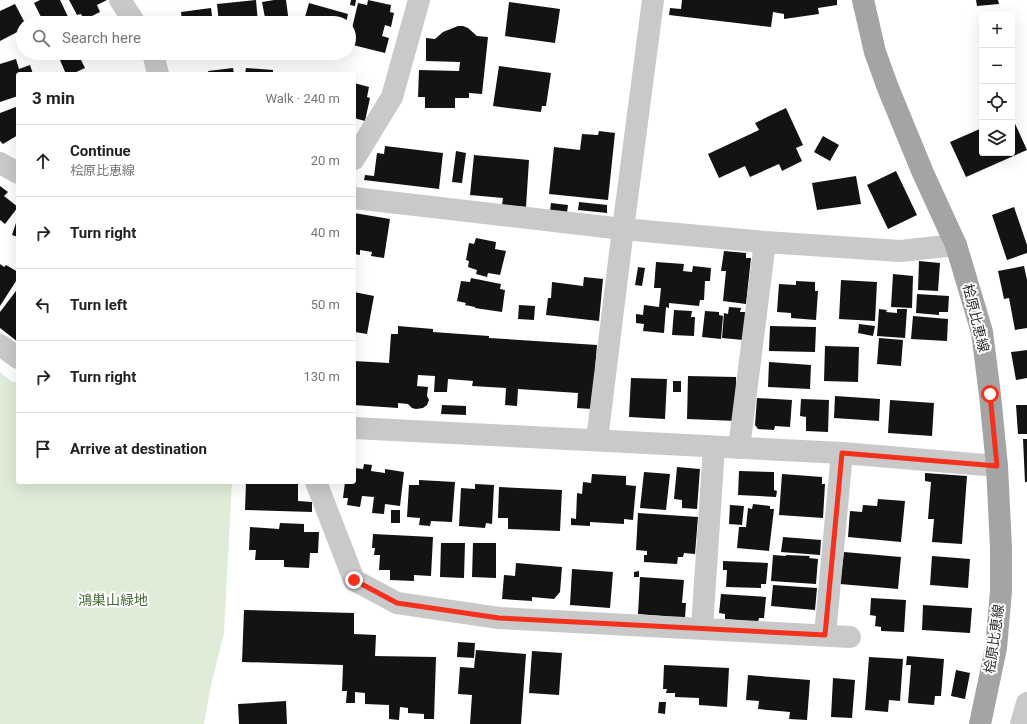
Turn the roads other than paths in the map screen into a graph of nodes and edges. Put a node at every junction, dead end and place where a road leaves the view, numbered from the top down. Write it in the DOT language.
graph roads {
  1 [pos="120,0"];
  2 [pos="419,0"];
  3 [pos="653,0"];
  4 [pos="863,0"];
  5 [pos="131,16"];
  6 [pos="155,60"];
  7 [pos="158,72"];
  8 [pos="356,156"];
  9 [pos="0,163"];
  10 [pos="16,172"];
  11 [pos="356,198"];
  12 [pos="622,228"];
  13 [pos="765,242"];
  14 [pos="956,245"];
  15 [pos="0,345"];
  16 [pos="16,357"];
  17 [pos="356,428"];
  18 [pos="597,440"];
  19 [pos="714,447"];
  20 [pos="739,448"];
  21 [pos="842,453"];
  22 [pos="997,466"];
  23 [pos="317,484"];
  24 [pos="702,628"];
  25 [pos="825,635"];
  26 [pos="850,637"];
  27 [pos="1027,702"];
  28 [pos="980,724"];
  29 [pos="1020,724"];
  1 -- 5 [label="street"];
  2 -- 8 [label="street"];
  3 -- 12 [label="street"];
  4 -- 14 [label="main road, 桧原比恵線"];
  6 -- 7 [label="street"];
  9 -- 10 [label="street"];
  11 -- 12 [label="street"];
  12 -- 13 [label="street"];
  12 -- 18 [label="street"];
  13 -- 14 [label="street"];
  13 -- 20 [label="street"];
  14 -- 22 [label="main road, 桧原比恵線"];
  15 -- 16 [label="street"];
  17 -- 18 [label="street"];
  18 -- 19 [label="street"];
  19 -- 20 [label="street"];
  19 -- 24 [label="street"];
  20 -- 21 [label="street"];
  21 -- 22 [label="street"];
  21 -- 25 [label="street"];
  22 -- 28 [label="main road, 桧原比恵線"];
  23 -- 24 [label="street"];
  24 -- 25 [label="street"];
  25 -- 26 [label="street"];
  27 -- 29 [label="street"];
}
